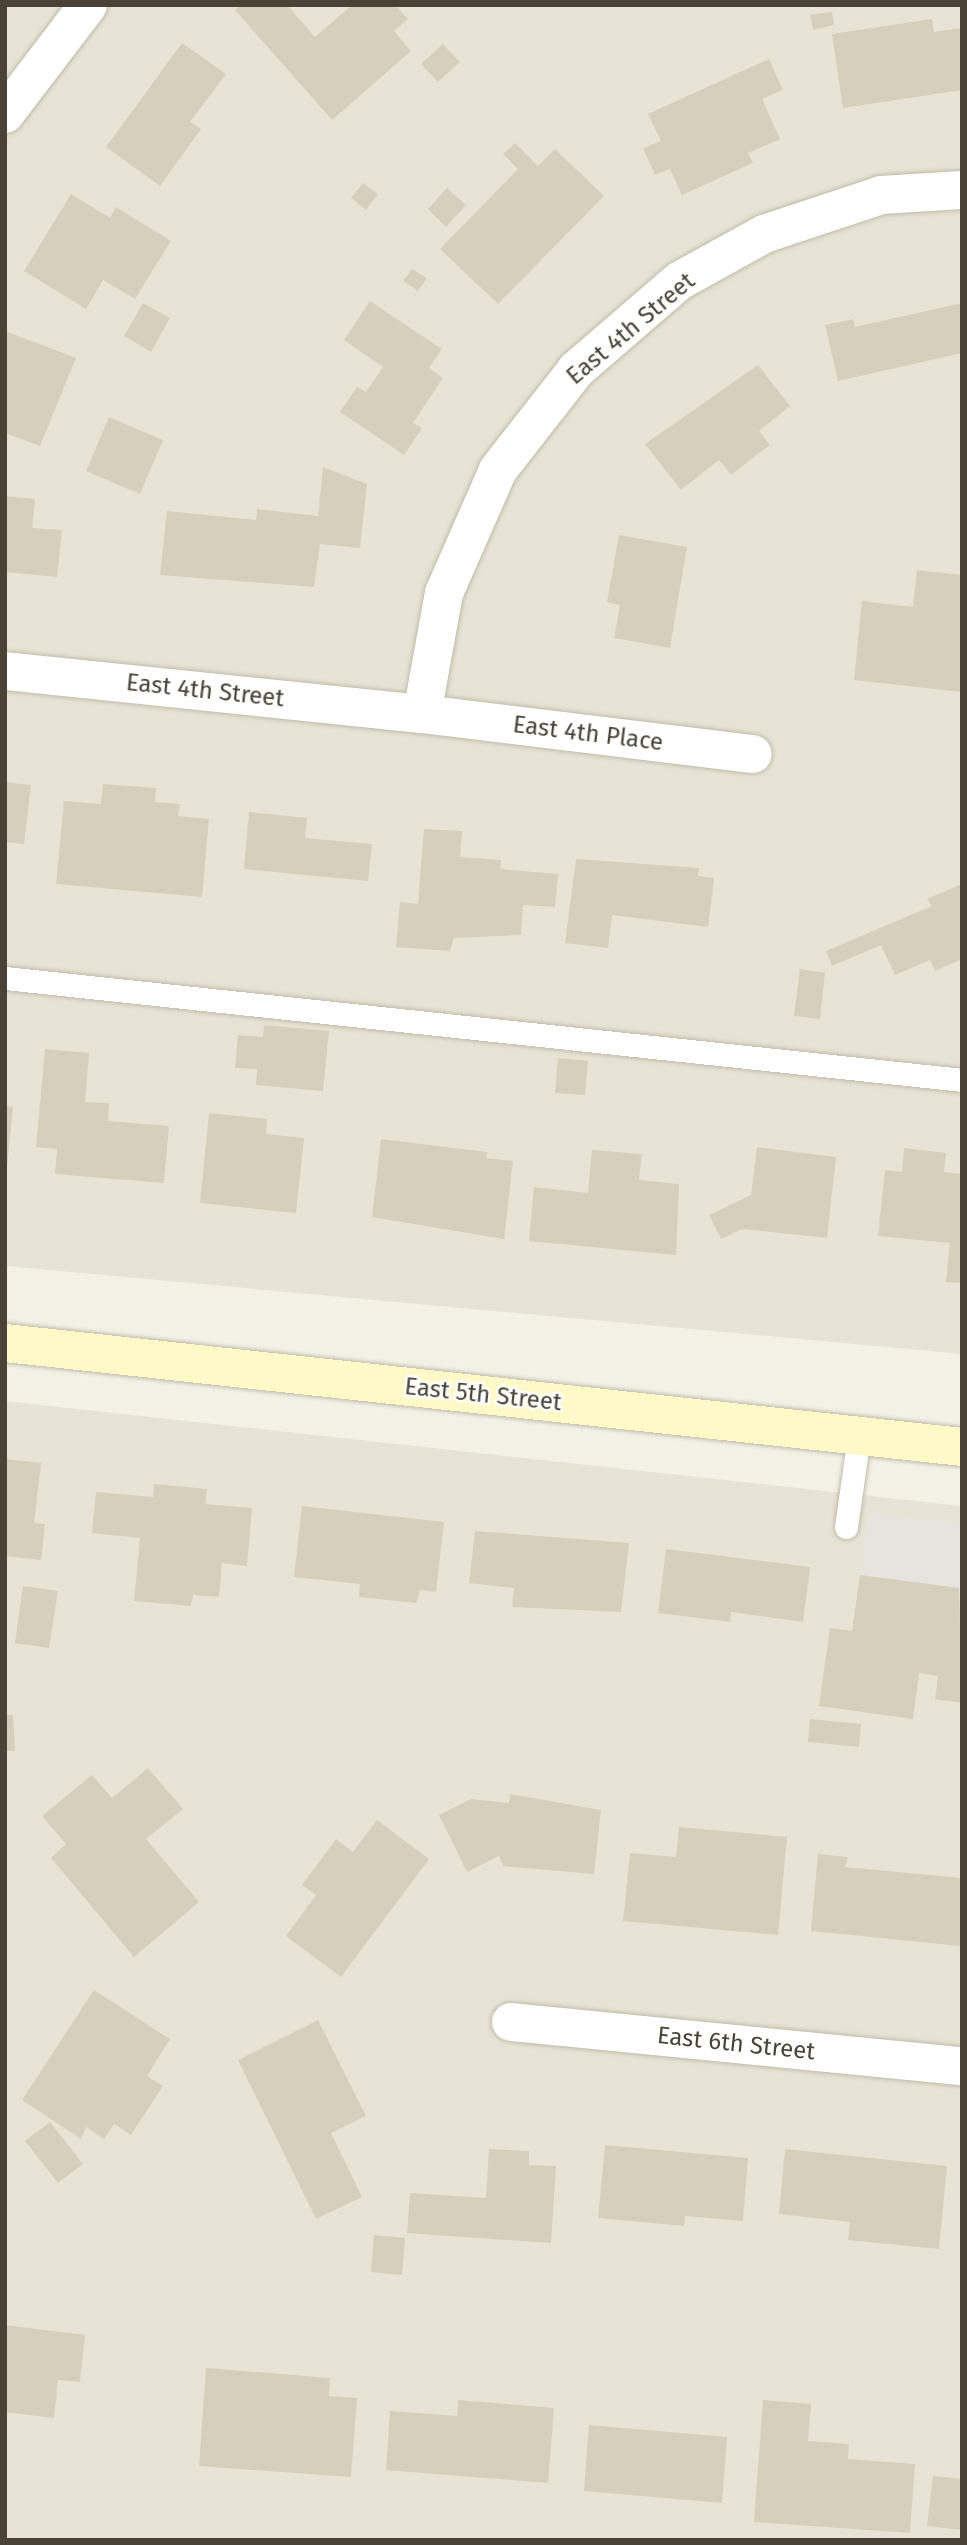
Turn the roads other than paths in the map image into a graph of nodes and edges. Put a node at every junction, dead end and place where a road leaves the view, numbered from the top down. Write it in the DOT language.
graph roads {
  1 [pos="88,5"];
  2 [pos="5,114"];
  3 [pos="962,190"];
  4 [pos="5,671"];
  5 [pos="422,714"];
  6 [pos="753,754"];
  7 [pos="5,978"];
  8 [pos="962,1080"];
  9 [pos="5,1343"];
  10 [pos="859,1436"];
  11 [pos="962,1447"];
  12 [pos="846,1527"];
  13 [pos="511,2022"];
  14 [pos="962,2066"];
  1 -- 2 [label="street"];
  3 -- 5 [label="street, East 4th Street"];
  4 -- 5 [label="street, East 4th Street"];
  5 -- 6 [label="street, East 4th Place"];
  7 -- 8 [label="lane"];
  9 -- 10 [label="street, East 5th Street"];
  10 -- 11 [label="street, East 5th Street"];
  10 -- 12 [label="lane"];
  13 -- 14 [label="street, East 6th Street"];
}
